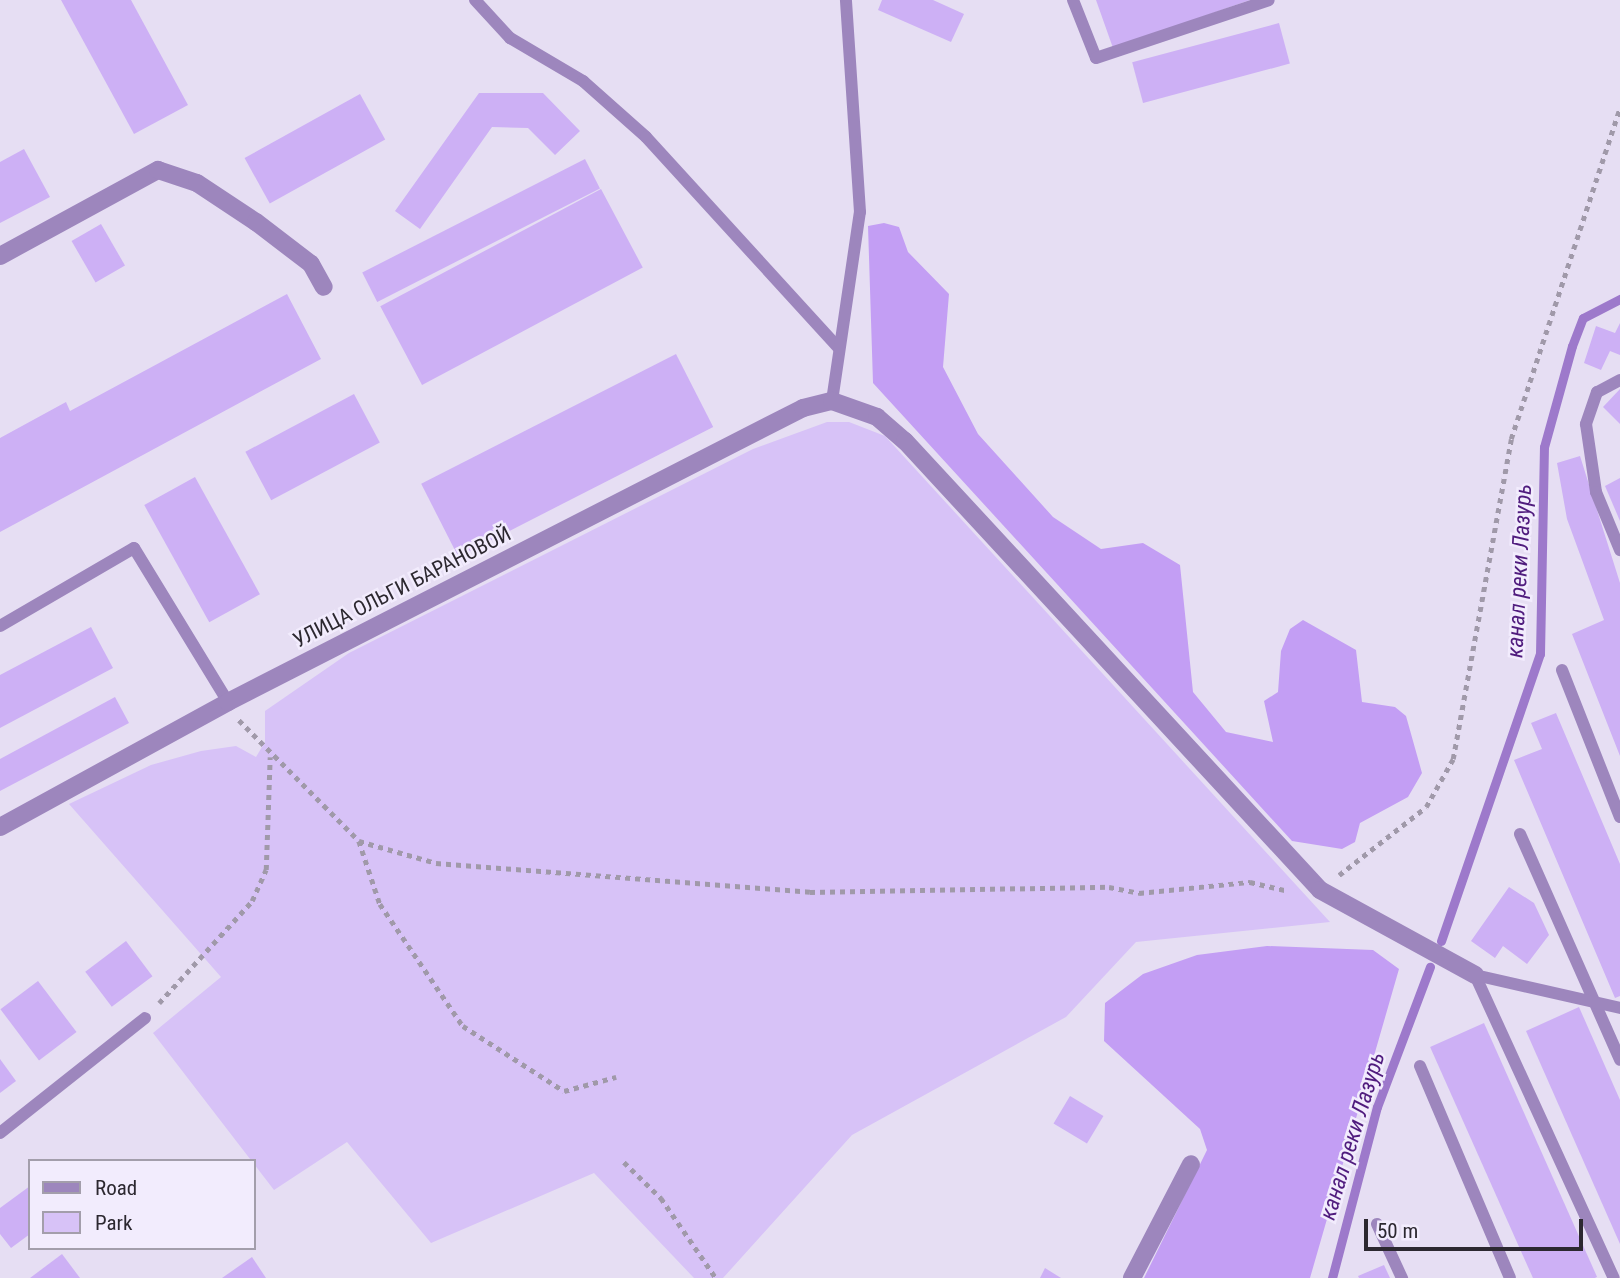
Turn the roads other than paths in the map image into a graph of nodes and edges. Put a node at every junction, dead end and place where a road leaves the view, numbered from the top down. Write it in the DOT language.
graph roads {
  1 [pos="475,0"];
  2 [pos="846,0"];
  3 [pos="1073,0"];
  4 [pos="1269,0"];
  5 [pos="0,256"];
  6 [pos="324,286"];
  7 [pos="839,348"];
  8 [pos="1620,380"];
  9 [pos="832,401"];
  10 [pos="1620,550"];
  11 [pos="0,626"];
  12 [pos="1562,670"];
  13 [pos="228,702"];
  14 [pos="1620,817"];
  15 [pos="0,827"];
  16 [pos="1520,834"];
  17 [pos="1475,975"];
  18 [pos="1594,1002"];
  19 [pos="1620,1008"];
  20 [pos="145,1018"];
  21 [pos="1620,1060"];
  22 [pos="1420,1066"];
  23 [pos="0,1133"];
  24 [pos="1191,1164"];
  25 [pos="1377,1224"];
  26 [pos="1132,1278"];
  27 [pos="1402,1278"];
  28 [pos="1510,1278"];
  29 [pos="1614,1278"];
  1 -- 7 [label="lane"];
  2 -- 7 [label="lane"];
  3 -- 4 [label="lane"];
  5 -- 6 [label="street"];
  7 -- 9 [label="lane"];
  8 -- 10 [label="lane"];
  9 -- 13 [label="street, УЛИЦА ОЛЬГИ БАРАНОВОЙ"];
  9 -- 17 [label="street"];
  11 -- 13 [label="lane"];
  12 -- 14 [label="lane"];
  13 -- 15 [label="street, УЛИЦА ОЛЬГИ БАРАНОВОЙ"];
  16 -- 18 [label="lane"];
  17 -- 18 [label="lane"];
  17 -- 29 [label="lane"];
  18 -- 19 [label="lane"];
  18 -- 21 [label="lane"];
  20 -- 23 [label="lane"];
  22 -- 28 [label="lane"];
  24 -- 26 [label="street"];
  25 -- 27 [label="lane"];
}
